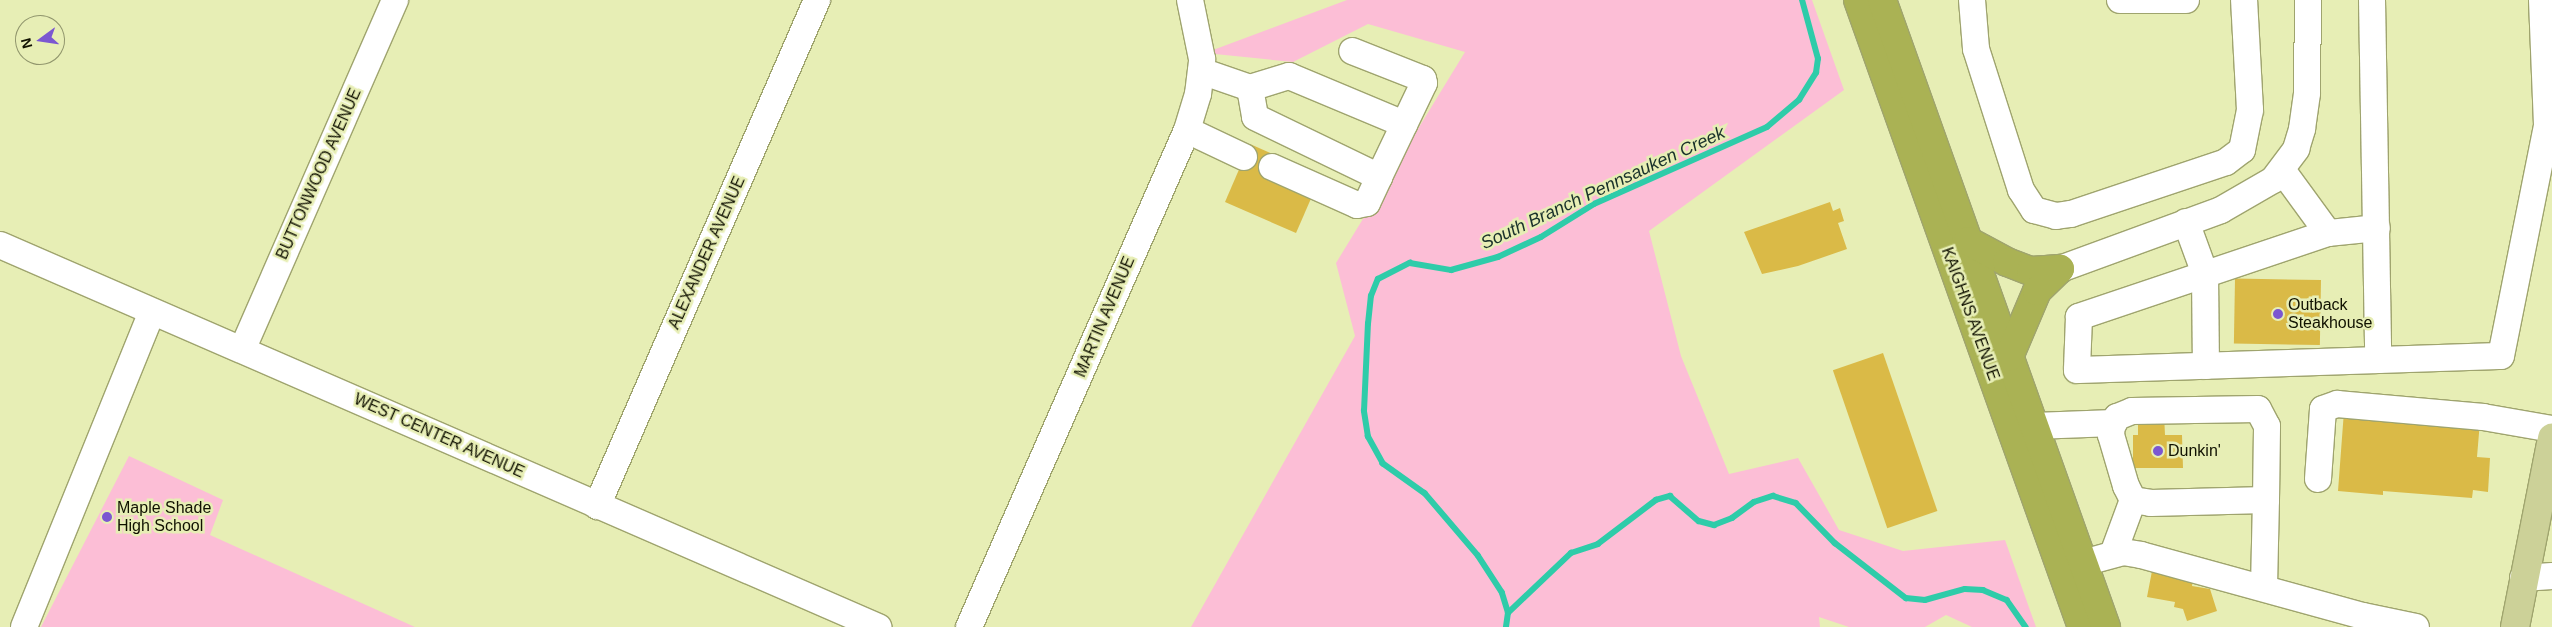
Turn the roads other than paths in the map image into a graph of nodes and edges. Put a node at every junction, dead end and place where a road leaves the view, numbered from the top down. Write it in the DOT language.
graph roads {
  1 [pos="395,0"];
  2 [pos="817,0"];
  3 [pos="1190,0"];
  4 [pos="1858,0"];
  5 [pos="1882,0"];
  6 [pos="1972,0"];
  7 [pos="2120,0"];
  8 [pos="2186,0"];
  9 [pos="2244,0"];
  10 [pos="2308,0"];
  11 [pos="2372,0"];
  12 [pos="2542,0"];
  13 [pos="1352,51"];
  14 [pos="1202,71"];
  15 [pos="1250,88"];
  16 [pos="1404,124"];
  17 [pos="1186,130"];
  18 [pos="1244,156"];
  19 [pos="1272,167"];
  20 [pos="2282,170"];
  21 [pos="1379,177"];
  22 [pos="2186,222"];
  23 [pos="2377,228"];
  24 [pos="2328,233"];
  25 [pos="1968,241"];
  26 [pos="0,246"];
  27 [pos="2060,269"];
  28 [pos="2205,274"];
  29 [pos="152,312"];
  30 [pos="243,348"];
  31 [pos="2010,357"];
  32 [pos="2378,360"];
  33 [pos="2206,366"];
  34 [pos="2114,423"];
  35 [pos="2034,426"];
  36 [pos="2552,429"];
  37 [pos="2552,438"];
  38 [pos="2318,480"];
  39 [pos="2133,500"];
  40 [pos="2266,500"];
  41 [pos="597,506"];
  42 [pos="2113,554"];
  43 [pos="2083,563"];
  44 [pos="2552,576"];
  45 [pos="2523,578"];
  46 [pos="2264,587"];
  47 [pos="24,627"];
  48 [pos="878,627"];
  49 [pos="969,627"];
  50 [pos="2082,627"];
  51 [pos="2106,627"];
  52 [pos="2412,627"];
  53 [pos="2515,627"];
  1 -- 30 [label="street, BUTTONWOOD AVENUE"];
  2 -- 41 [label="street, ALEXANDER AVENUE"];
  3 -- 14 [label="street, MARTIN AVENUE"];
  4 -- 50 [label="highway, KAIGHNS AVENUE"];
  5 -- 25 [label="highway, KAIGHNS AVENUE"];
  6 -- 9 [label="street"];
  7 -- 8 [label="street"];
  10 -- 20 [label="street"];
  11 -- 23 [label="street"];
  12 -- 32 [label="street"];
  13 -- 16 [label="street"];
  14 -- 15 [label="street"];
  14 -- 17 [label="street, MARTIN AVENUE"];
  15 -- 16 [label="street"];
  15 -- 21 [label="street"];
  16 -- 21 [label="street"];
  17 -- 18 [label="street"];
  17 -- 49 [label="street, MARTIN AVENUE"];
  19 -- 21 [label="street"];
  20 -- 22 [label="street"];
  20 -- 24 [label="street"];
  22 -- 27 [label="street"];
  22 -- 28 [label="street"];
  23 -- 24 [label="street"];
  23 -- 32 [label="street"];
  24 -- 28 [label="street"];
  25 -- 27 [label="highway"];
  25 -- 31 [label="highway, KAIGHNS AVENUE"];
  26 -- 29 [label="street, WEST CENTER AVENUE"];
  27 -- 31 [label="highway"];
  28 -- 33 [label="street"];
  28 -- 33 [label="street"];
  29 -- 30 [label="street, WEST CENTER AVENUE"];
  29 -- 47 [label="street"];
  30 -- 41 [label="street, WEST CENTER AVENUE"];
  31 -- 35 [label="highway, KAIGHNS AVENUE"];
  32 -- 33 [label="street"];
  34 -- 35 [label="street"];
  34 -- 39 [label="street"];
  34 -- 40 [label="street"];
  35 -- 43 [label="highway, KAIGHNS AVENUE"];
  36 -- 38 [label="street"];
  37 -- 45 [label="main road"];
  39 -- 40 [label="street"];
  39 -- 42 [label="street"];
  40 -- 46 [label="street"];
  41 -- 48 [label="street, WEST CENTER AVENUE"];
  42 -- 43 [label="street"];
  42 -- 46 [label="street"];
  43 -- 51 [label="highway, KAIGHNS AVENUE"];
  44 -- 45 [label="street"];
  45 -- 53 [label="main road"];
  46 -- 52 [label="street"];
}
